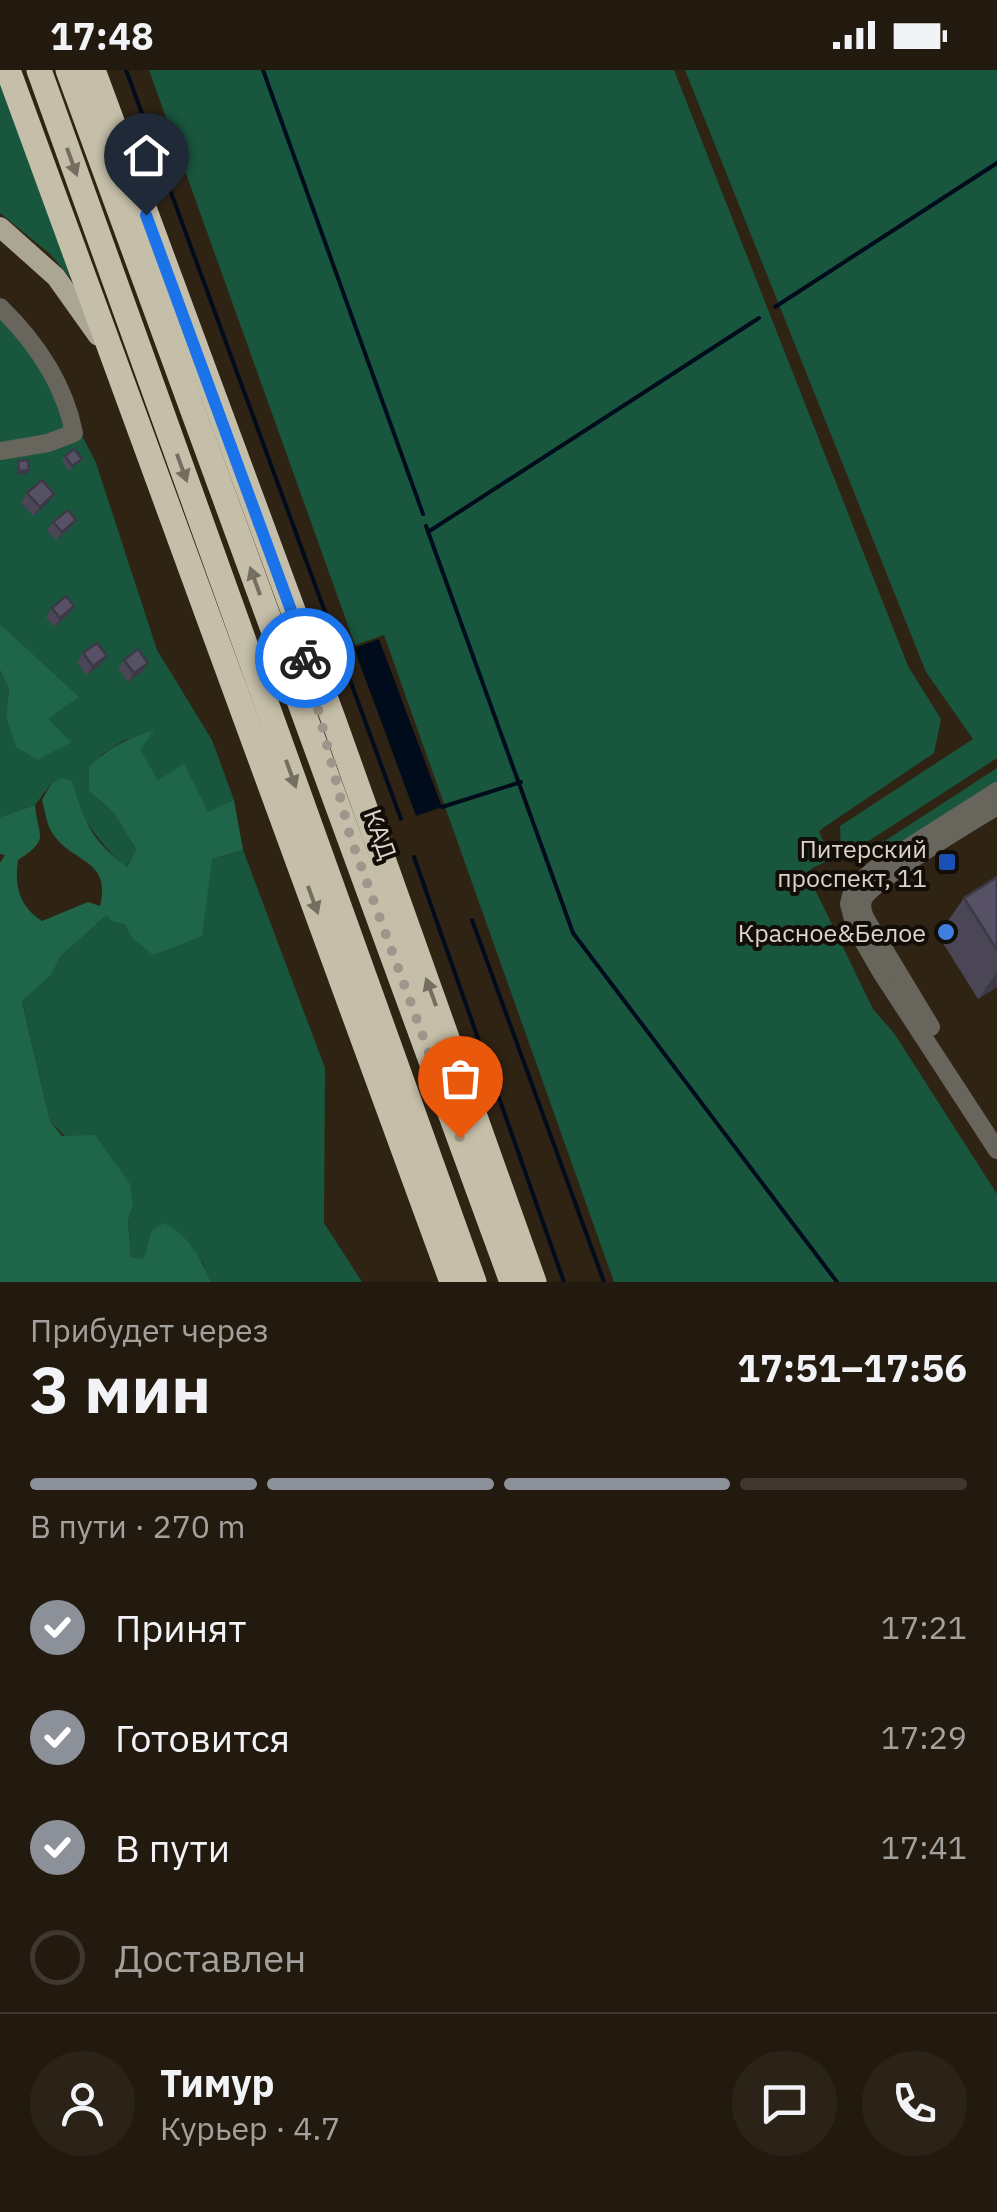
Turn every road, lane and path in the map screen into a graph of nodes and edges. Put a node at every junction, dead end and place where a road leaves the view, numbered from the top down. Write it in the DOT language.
graph roads {
  1 [pos="8,70"];
  2 [pos="40,70"];
  3 [pos="68,70"];
  4 [pos="93,70"];
  5 [pos="0,227"];
  6 [pos="0,307"];
  7 [pos="134,413"];
  8 [pos="0,451"];
  9 [pos="299,632"];
  10 [pos="997,791"];
  11 [pos="997,806"];
  12 [pos="350,836"];
  13 [pos="858,893"];
  14 [pos="415,1122"];
  15 [pos="997,1128"];
  16 [pos="997,1150"];
  17 [pos="456,1282"];
  18 [pos="474,1282"];
  19 [pos="512,1282"];
  20 [pos="534,1282"];
  1 -- 7 [label="highway"];
  2 -- 14 [label="highway, one-way"];
  12 -- 3 [label="highway, КАД, one-way"];
  4 -- 9 [label="highway"];
  5 -- 7 [label="main road"];
  6 -- 8 [label="street"];
  7 -- 17 [label="highway, one-way"];
  9 -- 12 [label="highway"];
  20 -- 9 [label="highway, one-way"];
  10 -- 13 [label="street"];
  11 -- 13 [label="street"];
  12 -- 19 [label="highway, КАД"];
  13 -- 15 [label="street"];
  13 -- 16 [label="street"];
  14 -- 17 [label="highway"];
  14 -- 18 [label="highway"];
}
